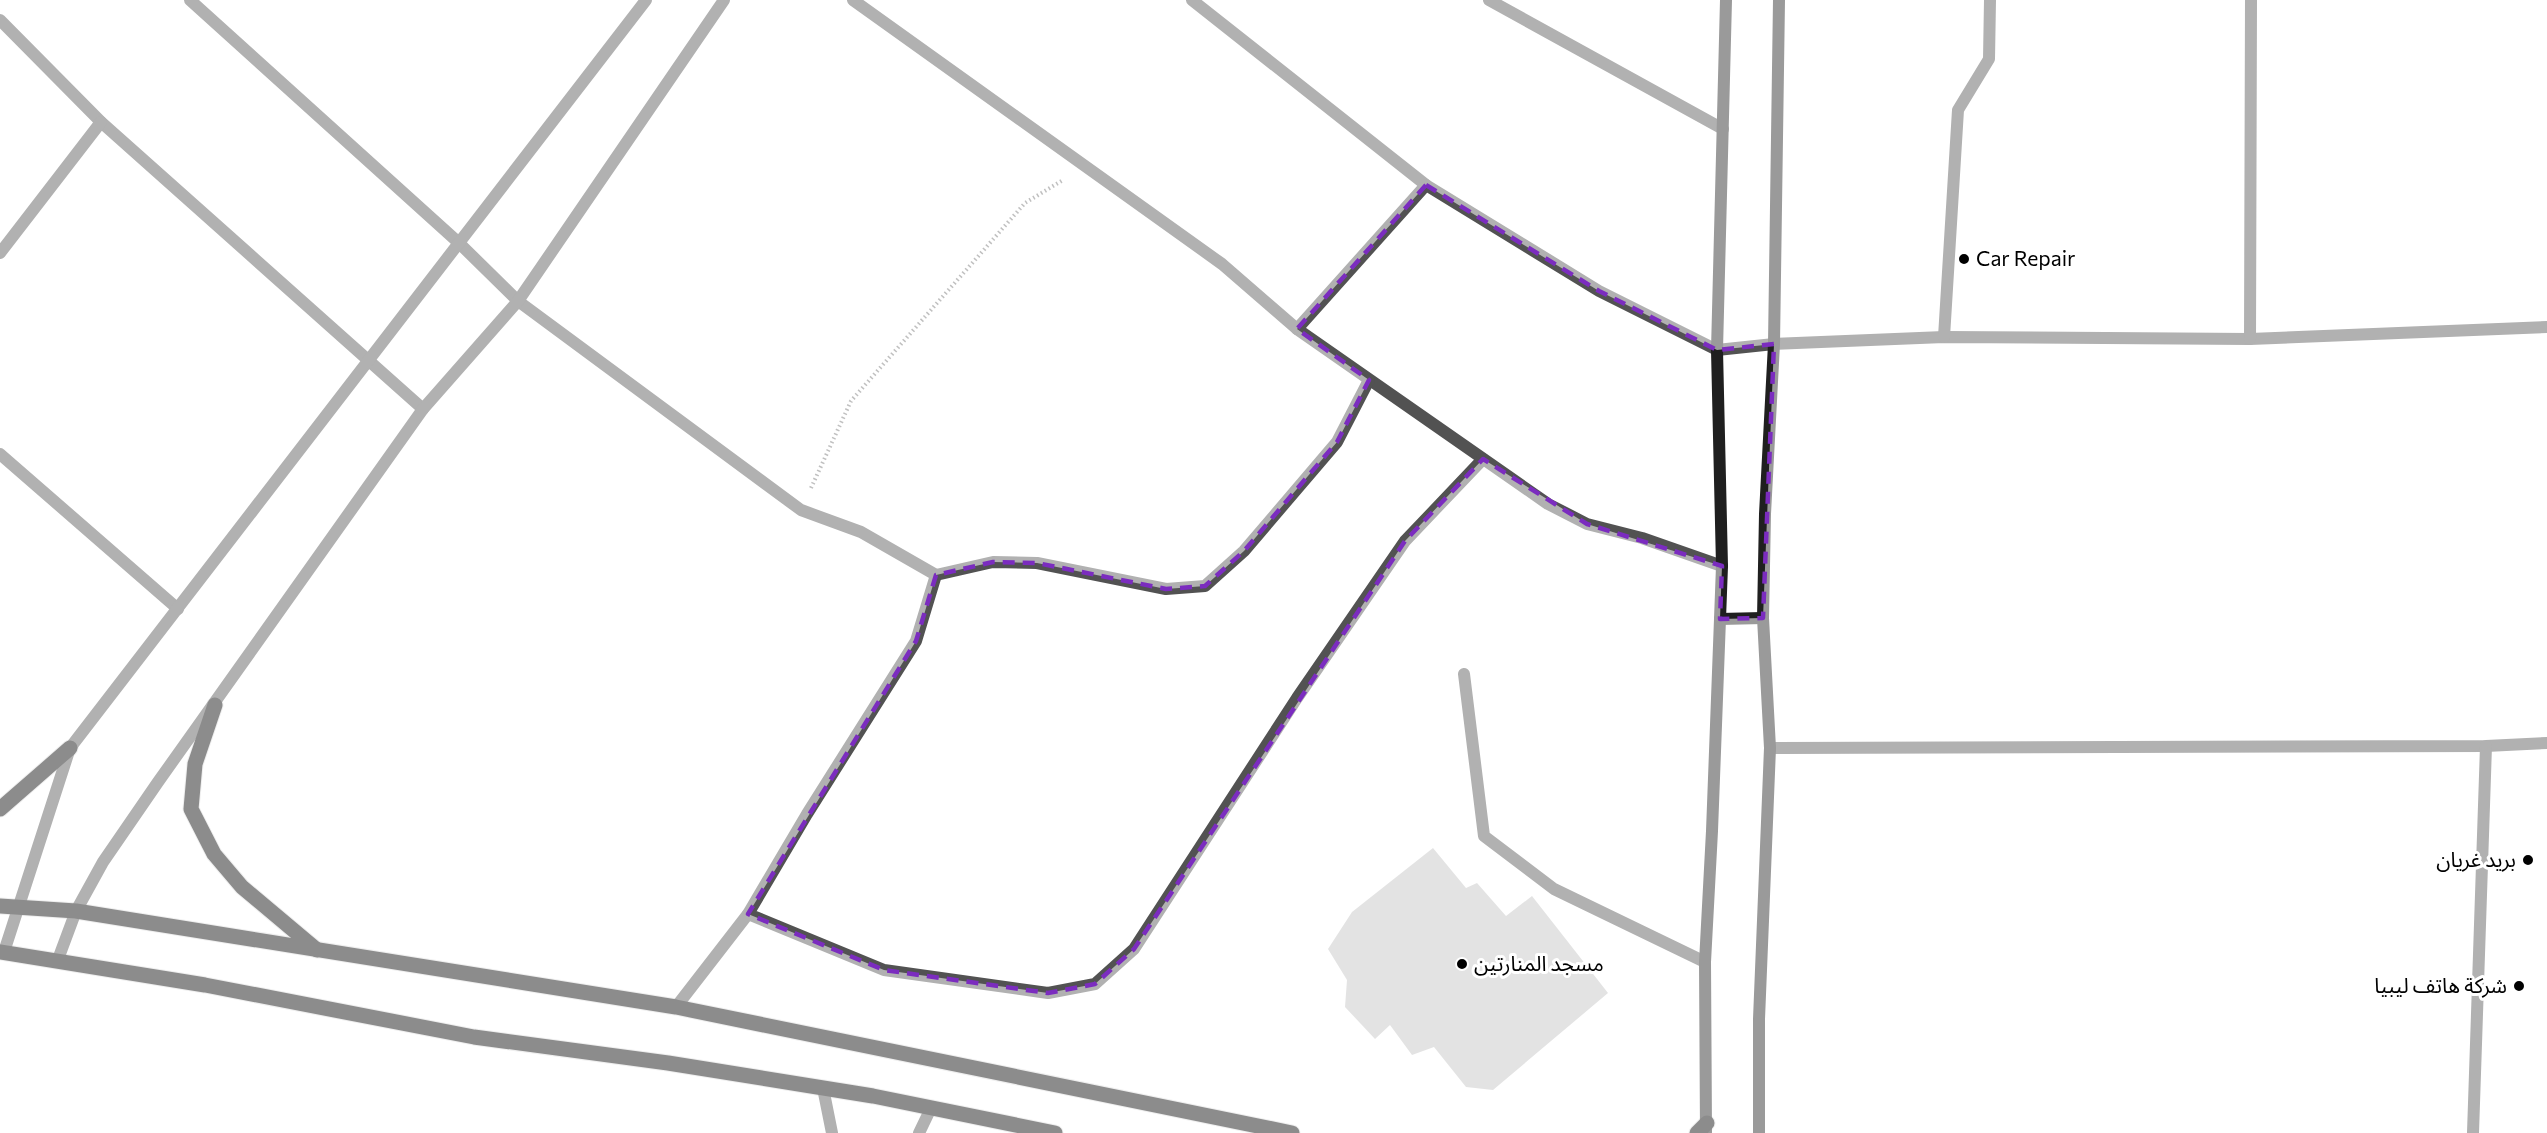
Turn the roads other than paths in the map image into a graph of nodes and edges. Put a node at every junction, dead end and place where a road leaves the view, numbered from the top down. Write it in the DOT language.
graph roads {
  1 [pos="190,0"];
  2 [pos="646,0"];
  3 [pos="724,0"];
  4 [pos="853,0"];
  5 [pos="1489,0"];
  6 [pos="1726,0"];
  7 [pos="1779,0"];
  8 [pos="1990,0"];
  9 [pos="2251,0"];
  10 [pos="1195,1"];
  11 [pos="0,20"];
  12 [pos="101,122"];
  13 [pos="1723,129"];
  14 [pos="1426,185"];
  15 [pos="459,243"];
  16 [pos="0,253"];
  17 [pos="518,301"];
  18 [pos="2547,327"];
  19 [pos="1297,328"];
  20 [pos="1944,337"];
  21 [pos="2250,339"];
  22 [pos="1774,344"];
  23 [pos="1717,350"];
  24 [pos="369,362"];
  25 [pos="1369,380"];
  26 [pos="423,409"];
  27 [pos="0,454"];
  28 [pos="1483,459"];
  29 [pos="1722,566"];
  30 [pos="936,576"];
  31 [pos="178,609"];
  32 [pos="1763,618"];
  33 [pos="1720,619"];
  34 [pos="1464,674"];
  35 [pos="215,705"];
  36 [pos="2547,742"];
  37 [pos="2486,746"];
  38 [pos="70,748"];
  39 [pos="1770,748"];
  40 [pos="0,809"];
  41 [pos="0,906"];
  42 [pos="18,908"];
  43 [pos="76,911"];
  44 [pos="748,914"];
  45 [pos="317,950"];
  46 [pos="2,952"];
  47 [pos="57,962"];
  48 [pos="1705,962"];
  49 [pos="676,1007"];
  50 [pos="823,1088"];
  51 [pos="931,1108"];
  52 [pos="1703,1130"];
  53 [pos="832,1133"];
  54 [pos="920,1133"];
  55 [pos="1054,1133"];
  56 [pos="1292,1133"];
  57 [pos="1759,1133"];
  58 [pos="2473,1133"];
  1 -- 15 [label="street"];
  2 -- 15 [label="street"];
  3 -- 17 [label="street"];
  4 -- 19 [label="street"];
  5 -- 13 [label="street"];
  6 -- 13 [label="main road"];
  7 -- 22 [label="main road"];
  8 -- 20 [label="street"];
  9 -- 21 [label="street"];
  10 -- 14 [label="street"];
  11 -- 12 [label="street"];
  12 -- 16 [label="street"];
  12 -- 24 [label="street"];
  13 -- 23 [label="main road"];
  14 -- 19 [label="street"];
  14 -- 23 [label="street"];
  15 -- 17 [label="street"];
  15 -- 24 [label="street"];
  17 -- 26 [label="street"];
  17 -- 30 [label="street"];
  18 -- 21 [label="street"];
  19 -- 25 [label="street"];
  20 -- 21 [label="street"];
  20 -- 22 [label="street"];
  22 -- 23 [label="street"];
  22 -- 32 [label="main road"];
  23 -- 29 [label="main road"];
  24 -- 26 [label="street"];
  24 -- 31 [label="street"];
  25 -- 28 [label="street"];
  25 -- 30 [label="street"];
  26 -- 35 [label="street"];
  27 -- 31 [label="street"];
  28 -- 29 [label="street"];
  28 -- 44 [label="street"];
  29 -- 33 [label="main road"];
  30 -- 44 [label="street"];
  31 -- 38 [label="street"];
  32 -- 33 [label="main road"];
  32 -- 39 [label="main road"];
  33 -- 48 [label="main road"];
  34 -- 48 [label="street"];
  35 -- 43 [label="street"];
  35 -- 45 [label="main road"];
  36 -- 37 [label="street"];
  37 -- 39 [label="street"];
  37 -- 58 [label="street"];
  38 -- 40 [label="main road"];
  38 -- 42 [label="street"];
  39 -- 57 [label="main road"];
  41 -- 42 [label="main road"];
  42 -- 43 [label="main road"];
  42 -- 46 [label="street"];
  43 -- 45 [label="main road"];
  43 -- 47 [label="street"];
  44 -- 49 [label="street"];
  45 -- 49 [label="main road"];
  46 -- 47 [label="main road"];
  47 -- 50 [label="main road"];
  48 -- 52 [label="main road"];
  49 -- 56 [label="main road"];
  50 -- 51 [label="main road"];
  50 -- 53 [label="street"];
  51 -- 54 [label="street"];
  51 -- 55 [label="main road"];
}
